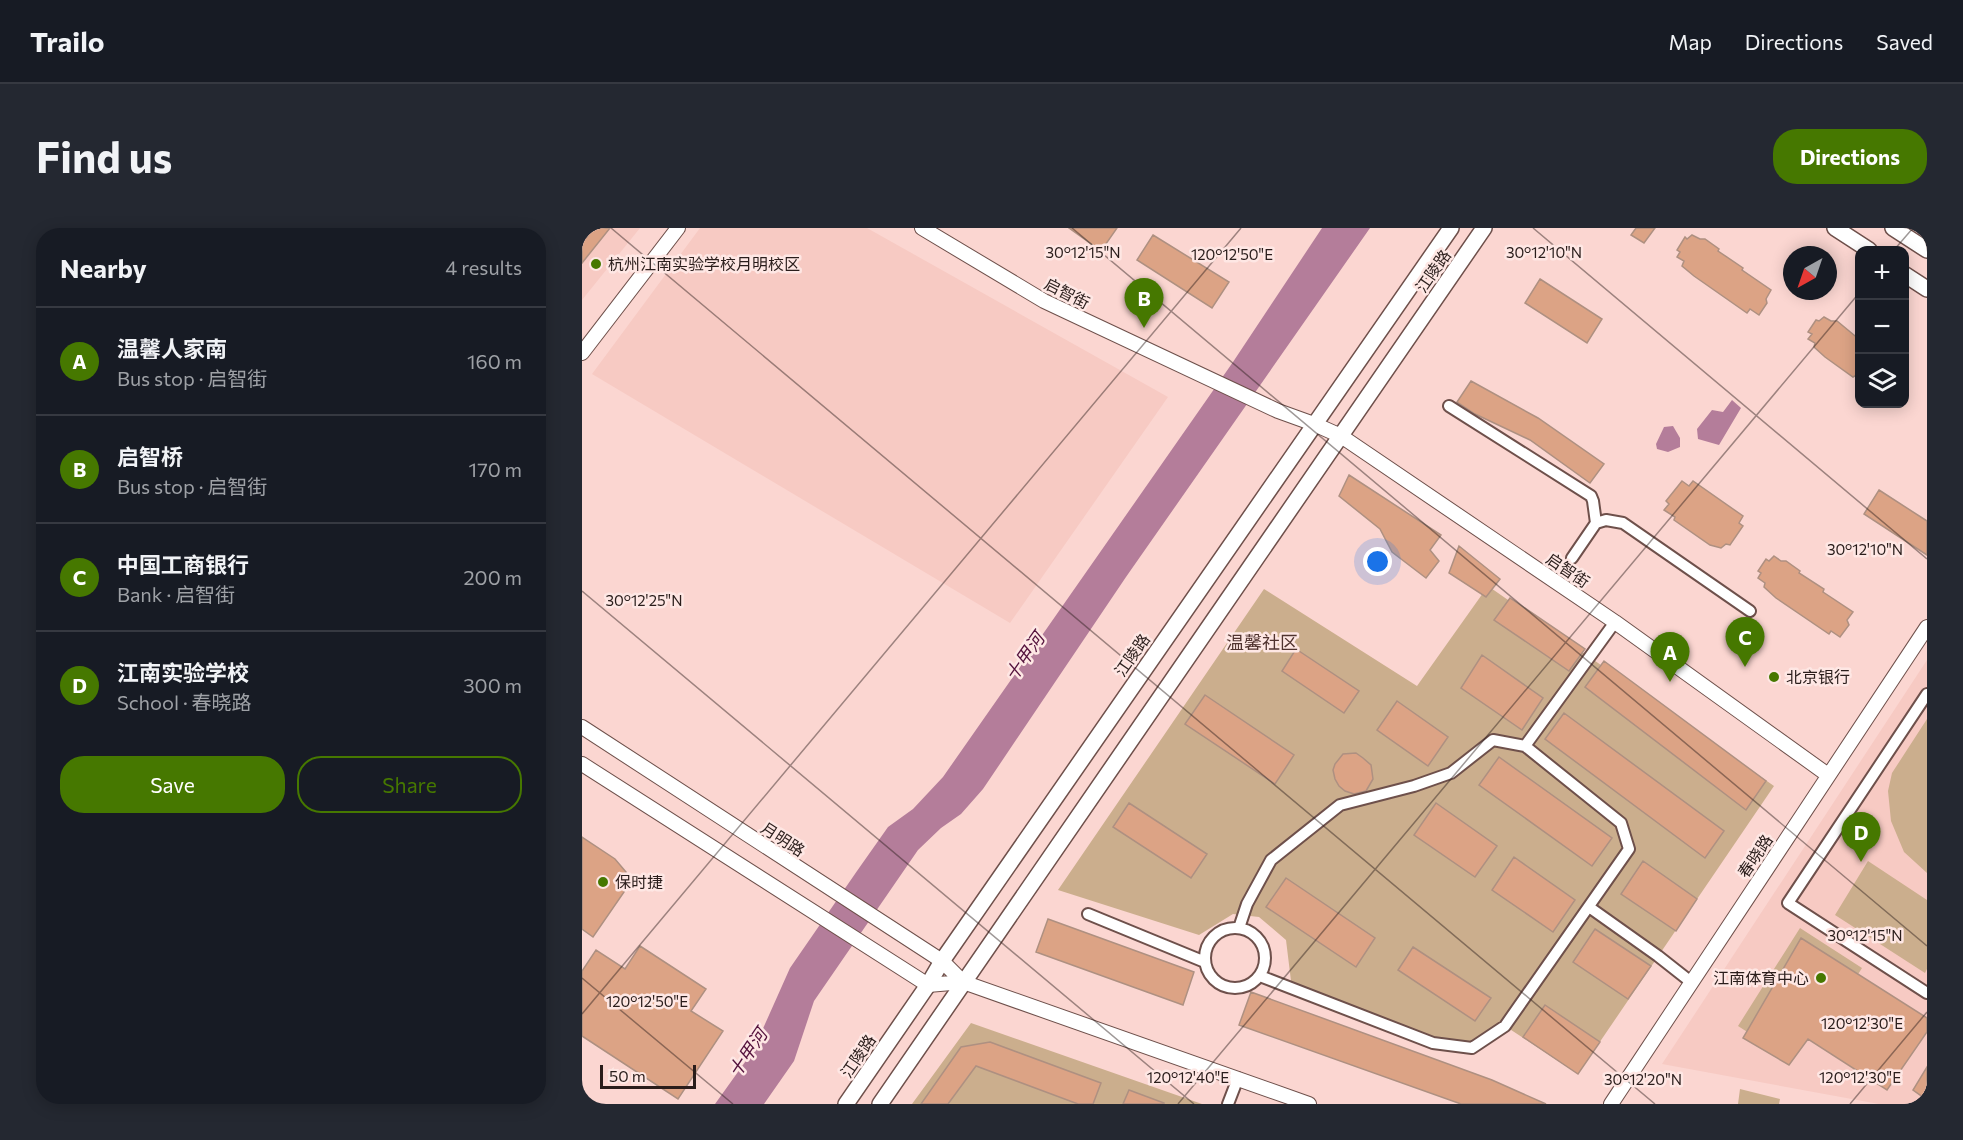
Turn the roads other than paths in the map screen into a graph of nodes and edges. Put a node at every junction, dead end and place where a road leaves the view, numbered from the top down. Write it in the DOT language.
graph roads {
  1 [pos="678,228"];
  2 [pos="922,228"];
  3 [pos="1451,228"];
  4 [pos="1485,228"];
  5 [pos="1835,228"];
  6 [pos="1893,228"];
  7 [pos="1863,246"];
  8 [pos="1927,250"];
  9 [pos="1909,277"];
  10 [pos="1927,289"];
  11 [pos="582,353"];
  12 [pos="1449,406"];
  13 [pos="1314,424"];
  14 [pos="1341,436"];
  15 [pos="1596,523"];
  16 [pos="1572,558"];
  17 [pos="1750,611"];
  18 [pos="1615,622"];
  19 [pos="1927,627"];
  20 [pos="1927,694"];
  21 [pos="582,727"];
  22 [pos="1525,746"];
  23 [pos="582,764"];
  24 [pos="1828,775"];
  25 [pos="1589,907"];
  26 [pos="1088,914"];
  27 [pos="1239,928"];
  28 [pos="942,961"];
  29 [pos="1205,962"];
  30 [pos="1260,976"];
  31 [pos="963,982"];
  32 [pos="1691,982"];
  33 [pos="928,986"];
  34 [pos="1927,993"];
  35 [pos="1238,1078"];
  36 [pos="846,1104"];
  37 [pos="880,1104"];
  38 [pos="1228,1104"];
  39 [pos="1309,1104"];
  40 [pos="1611,1104"];
  1 -- 11 [label="street"];
  2 -- 13 [label="street, 启智街"];
  3 -- 13 [label="main road, 江陵路"];
  4 -- 14 [label="main road, 江陵路"];
  5 -- 7 [label="main road"];
  6 -- 8 [label="main road"];
  9 -- 10 [label="main road"];
  12 -- 15 [label="street"];
  13 -- 14 [label="street, 启智街"];
  13 -- 28 [label="main road, 江陵路"];
  14 -- 18 [label="street, 启智街"];
  14 -- 31 [label="main road, 江陵路"];
  15 -- 16 [label="street"];
  15 -- 17 [label="street"];
  18 -- 22 [label="street"];
  18 -- 24 [label="street, 启智街"];
  19 -- 24 [label="street, 春晓路"];
  20 -- 34 [label="street"];
  21 -- 28 [label="street, 月明路"];
  22 -- 25 [label="street"];
  22 -- 27 [label="street"];
  23 -- 33 [label="street"];
  24 -- 32 [label="street, 春晓路"];
  25 -- 30 [label="street"];
  25 -- 32 [label="street"];
  26 -- 29 [label="street"];
  27 -- 29 [label="street"];
  27 -- 30 [label="street"];
  28 -- 31 [label="street, 月明路"];
  28 -- 33 [label="main road, 江陵路"];
  29 -- 30 [label="street"];
  31 -- 33 [label="street, 月明路"];
  31 -- 35 [label="street, 月明路"];
  31 -- 37 [label="main road, 江陵路"];
  32 -- 40 [label="street, 春晓路"];
  33 -- 36 [label="main road, 江陵路"];
  35 -- 38 [label="street"];
  35 -- 39 [label="street, 月明路"];
}
